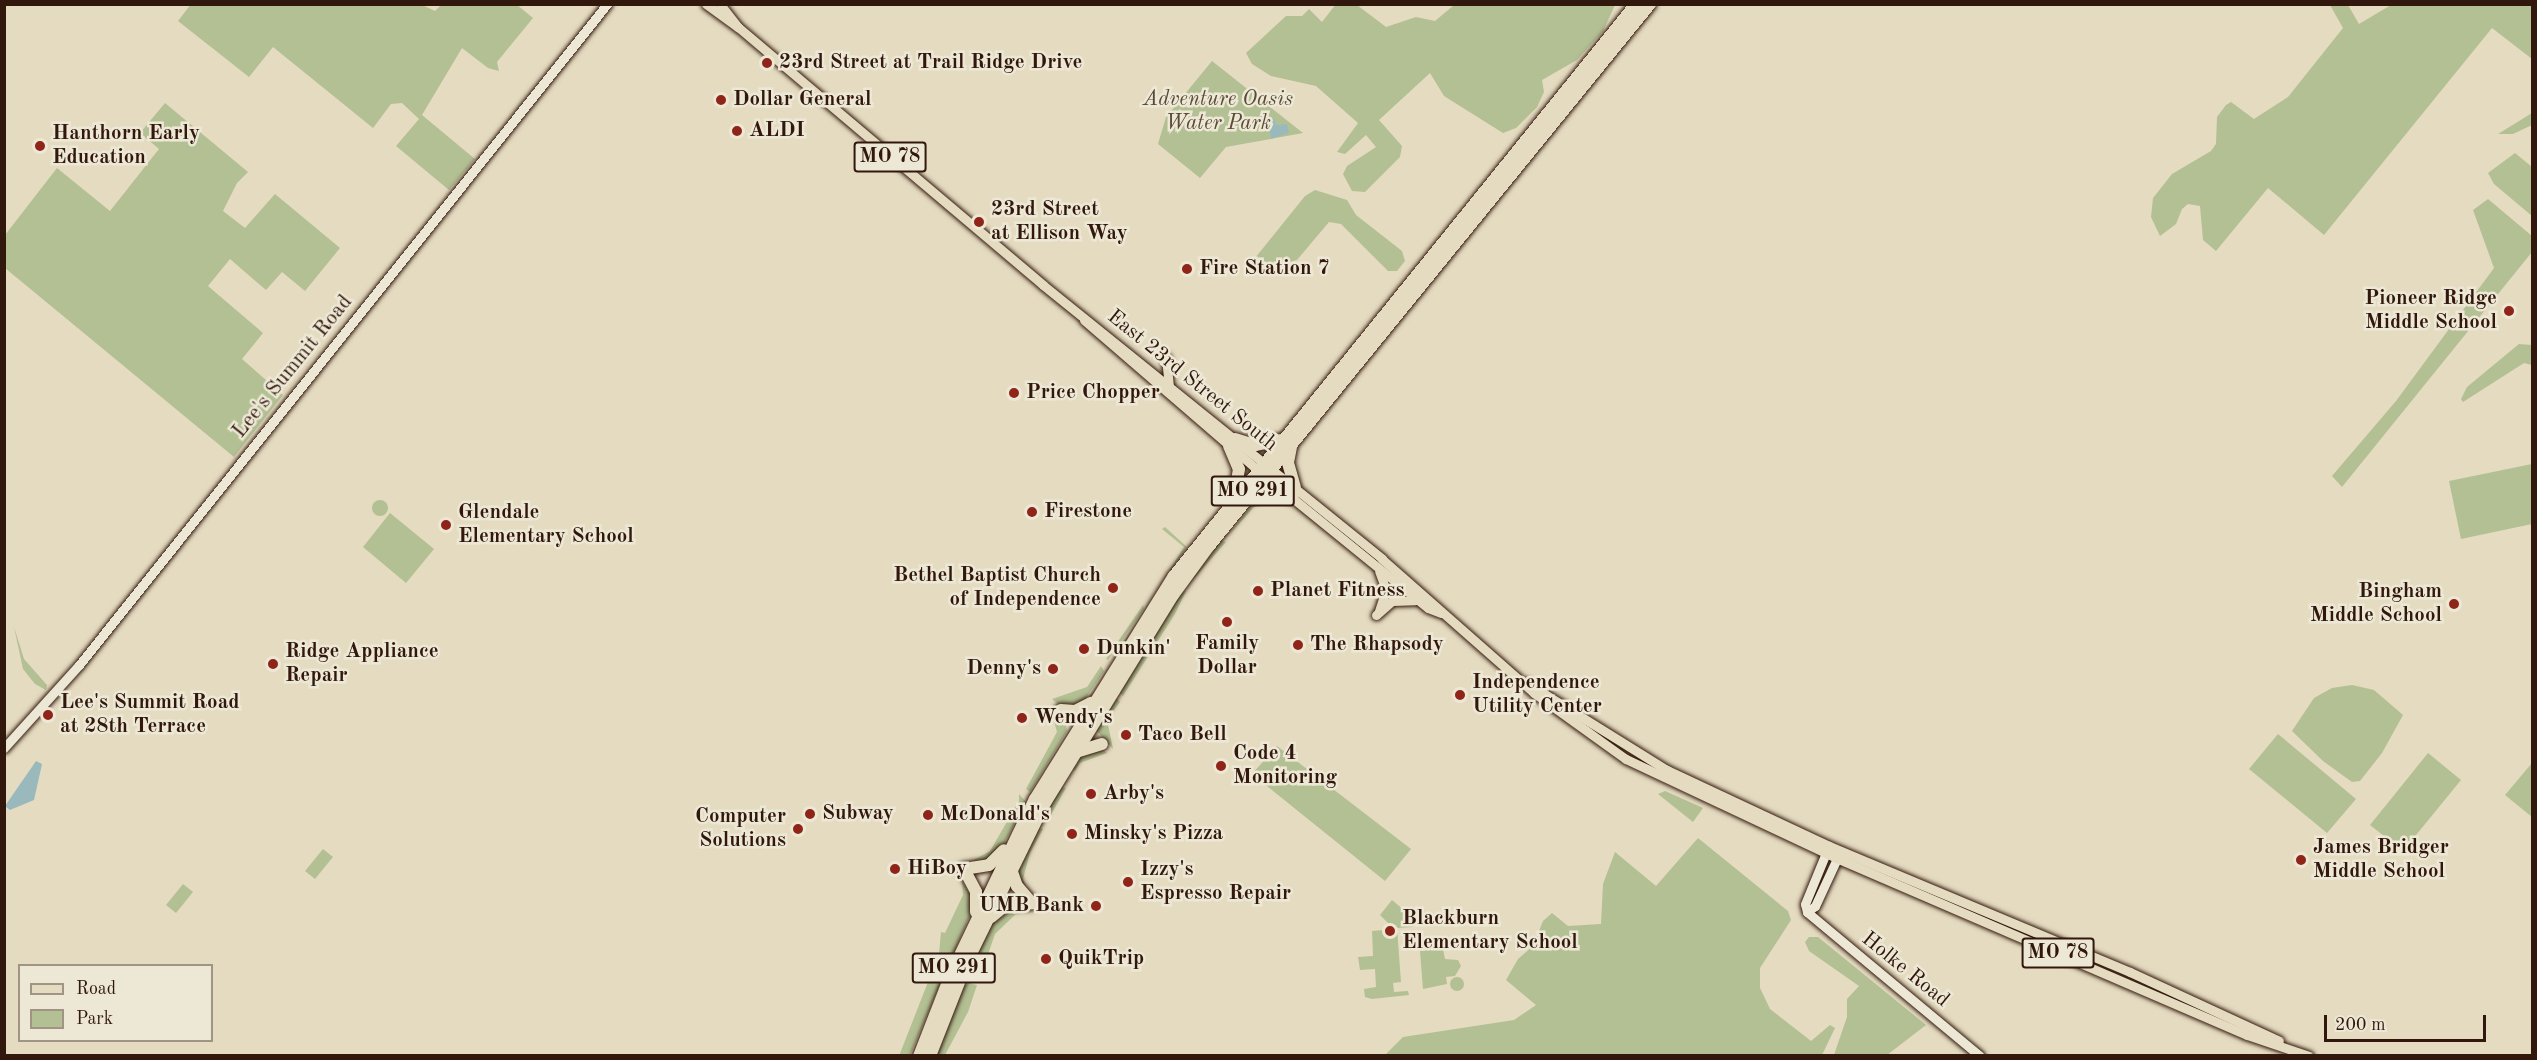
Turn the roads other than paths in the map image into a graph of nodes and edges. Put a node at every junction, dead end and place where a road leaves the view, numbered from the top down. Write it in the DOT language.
graph roads {
  1 [pos="607,4"];
  2 [pos="706,4"];
  3 [pos="720,4"];
  4 [pos="1636,4"];
  5 [pos="1650,4"];
  6 [pos="738,27"];
  7 [pos="1081,316"];
  8 [pos="1166,358"];
  9 [pos="1169,385"];
  10 [pos="1232,442"];
  11 [pos="1287,442"];
  12 [pos="1265,469"];
  13 [pos="1294,492"];
  14 [pos="1247,498"];
  15 [pos="1231,503"];
  16 [pos="1376,566"];
  17 [pos="1419,600"];
  18 [pos="1443,614"];
  19 [pos="1092,702"];
  20 [pos="1061,710"];
  21 [pos="1102,744"];
  22 [pos="4,748"];
  23 [pos="1075,753"];
  24 [pos="1024,822"];
  25 [pos="1827,850"];
  26 [pos="1839,854"];
  27 [pos="1011,869"];
  28 [pos="1808,912"];
  29 [pos="978,928"];
  30 [pos="919,1056"];
  31 [pos="930,1056"];
  32 [pos="1980,1056"];
  33 [pos="2309,1056"];
  1 -- 22 [label="main road, Lee's Summit Road"];
  2 -- 6 [label="main road, East 23rd Street South / MO 78"];
  3 -- 6 [label="main road, East 23rd Street South / MO 78"];
  4 -- 11 [label="highway, MO 291"];
  5 -- 11 [label="highway, MO 291"];
  6 -- 7 [label="main road, East 23rd Street South / MO 78"];
  7 -- 9 [label="main road, East 23rd Street South / MO 78"];
  7 -- 10 [label="main road, East 23rd Street South / MO 78"];
  8 -- 9 [label="main road"];
  9 -- 10 [label="main road, East 23rd Street South / MO 78"];
  10 -- 11 [label="highway"];
  10 -- 12 [label="main road, East 23rd Street South / MO 78"];
  10 -- 15 [label="highway"];
  11 -- 12 [label="highway, MO 291"];
  11 -- 13 [label="highway"];
  12 -- 13 [label="main road, East 23rd Street South / MO 78"];
  12 -- 14 [label="highway, MO 291"];
  12 -- 15 [label="highway, MO 291"];
  13 -- 14 [label="highway"];
  13 -- 16 [label="main road, East 23rd Street South / MO 78"];
  13 -- 18 [label="main road, East 23rd Street South / MO 78"];
  14 -- 23 [label="highway, MO 291"];
  15 -- 19 [label="highway, MO 291"];
  16 -- 17 [label="main road, East 23rd Street South / MO 78"];
  16 -- 17 [label="main road"];
  17 -- 18 [label="main road, East 23rd Street South / MO 78"];
  18 -- 25 [label="main road, East 23rd Street South / MO 78"];
  19 -- 20 [label="highway"];
  19 -- 24 [label="highway, MO 291"];
  21 -- 23 [label="highway"];
  23 -- 27 [label="highway, MO 291"];
  24 -- 29 [label="highway, MO 291"];
  24 -- 29 [label="highway"];
  25 -- 26 [label="main road, MO 78"];
  25 -- 28 [label="main road"];
  26 -- 28 [label="main road"];
  26 -- 33 [label="main road, MO 78"];
  27 -- 29 [label="highway, MO 291"];
  27 -- 29 [label="highway"];
  28 -- 32 [label="main road, Holke Road"];
  29 -- 30 [label="highway, MO 291"];
  29 -- 31 [label="highway, MO 291"];
}
